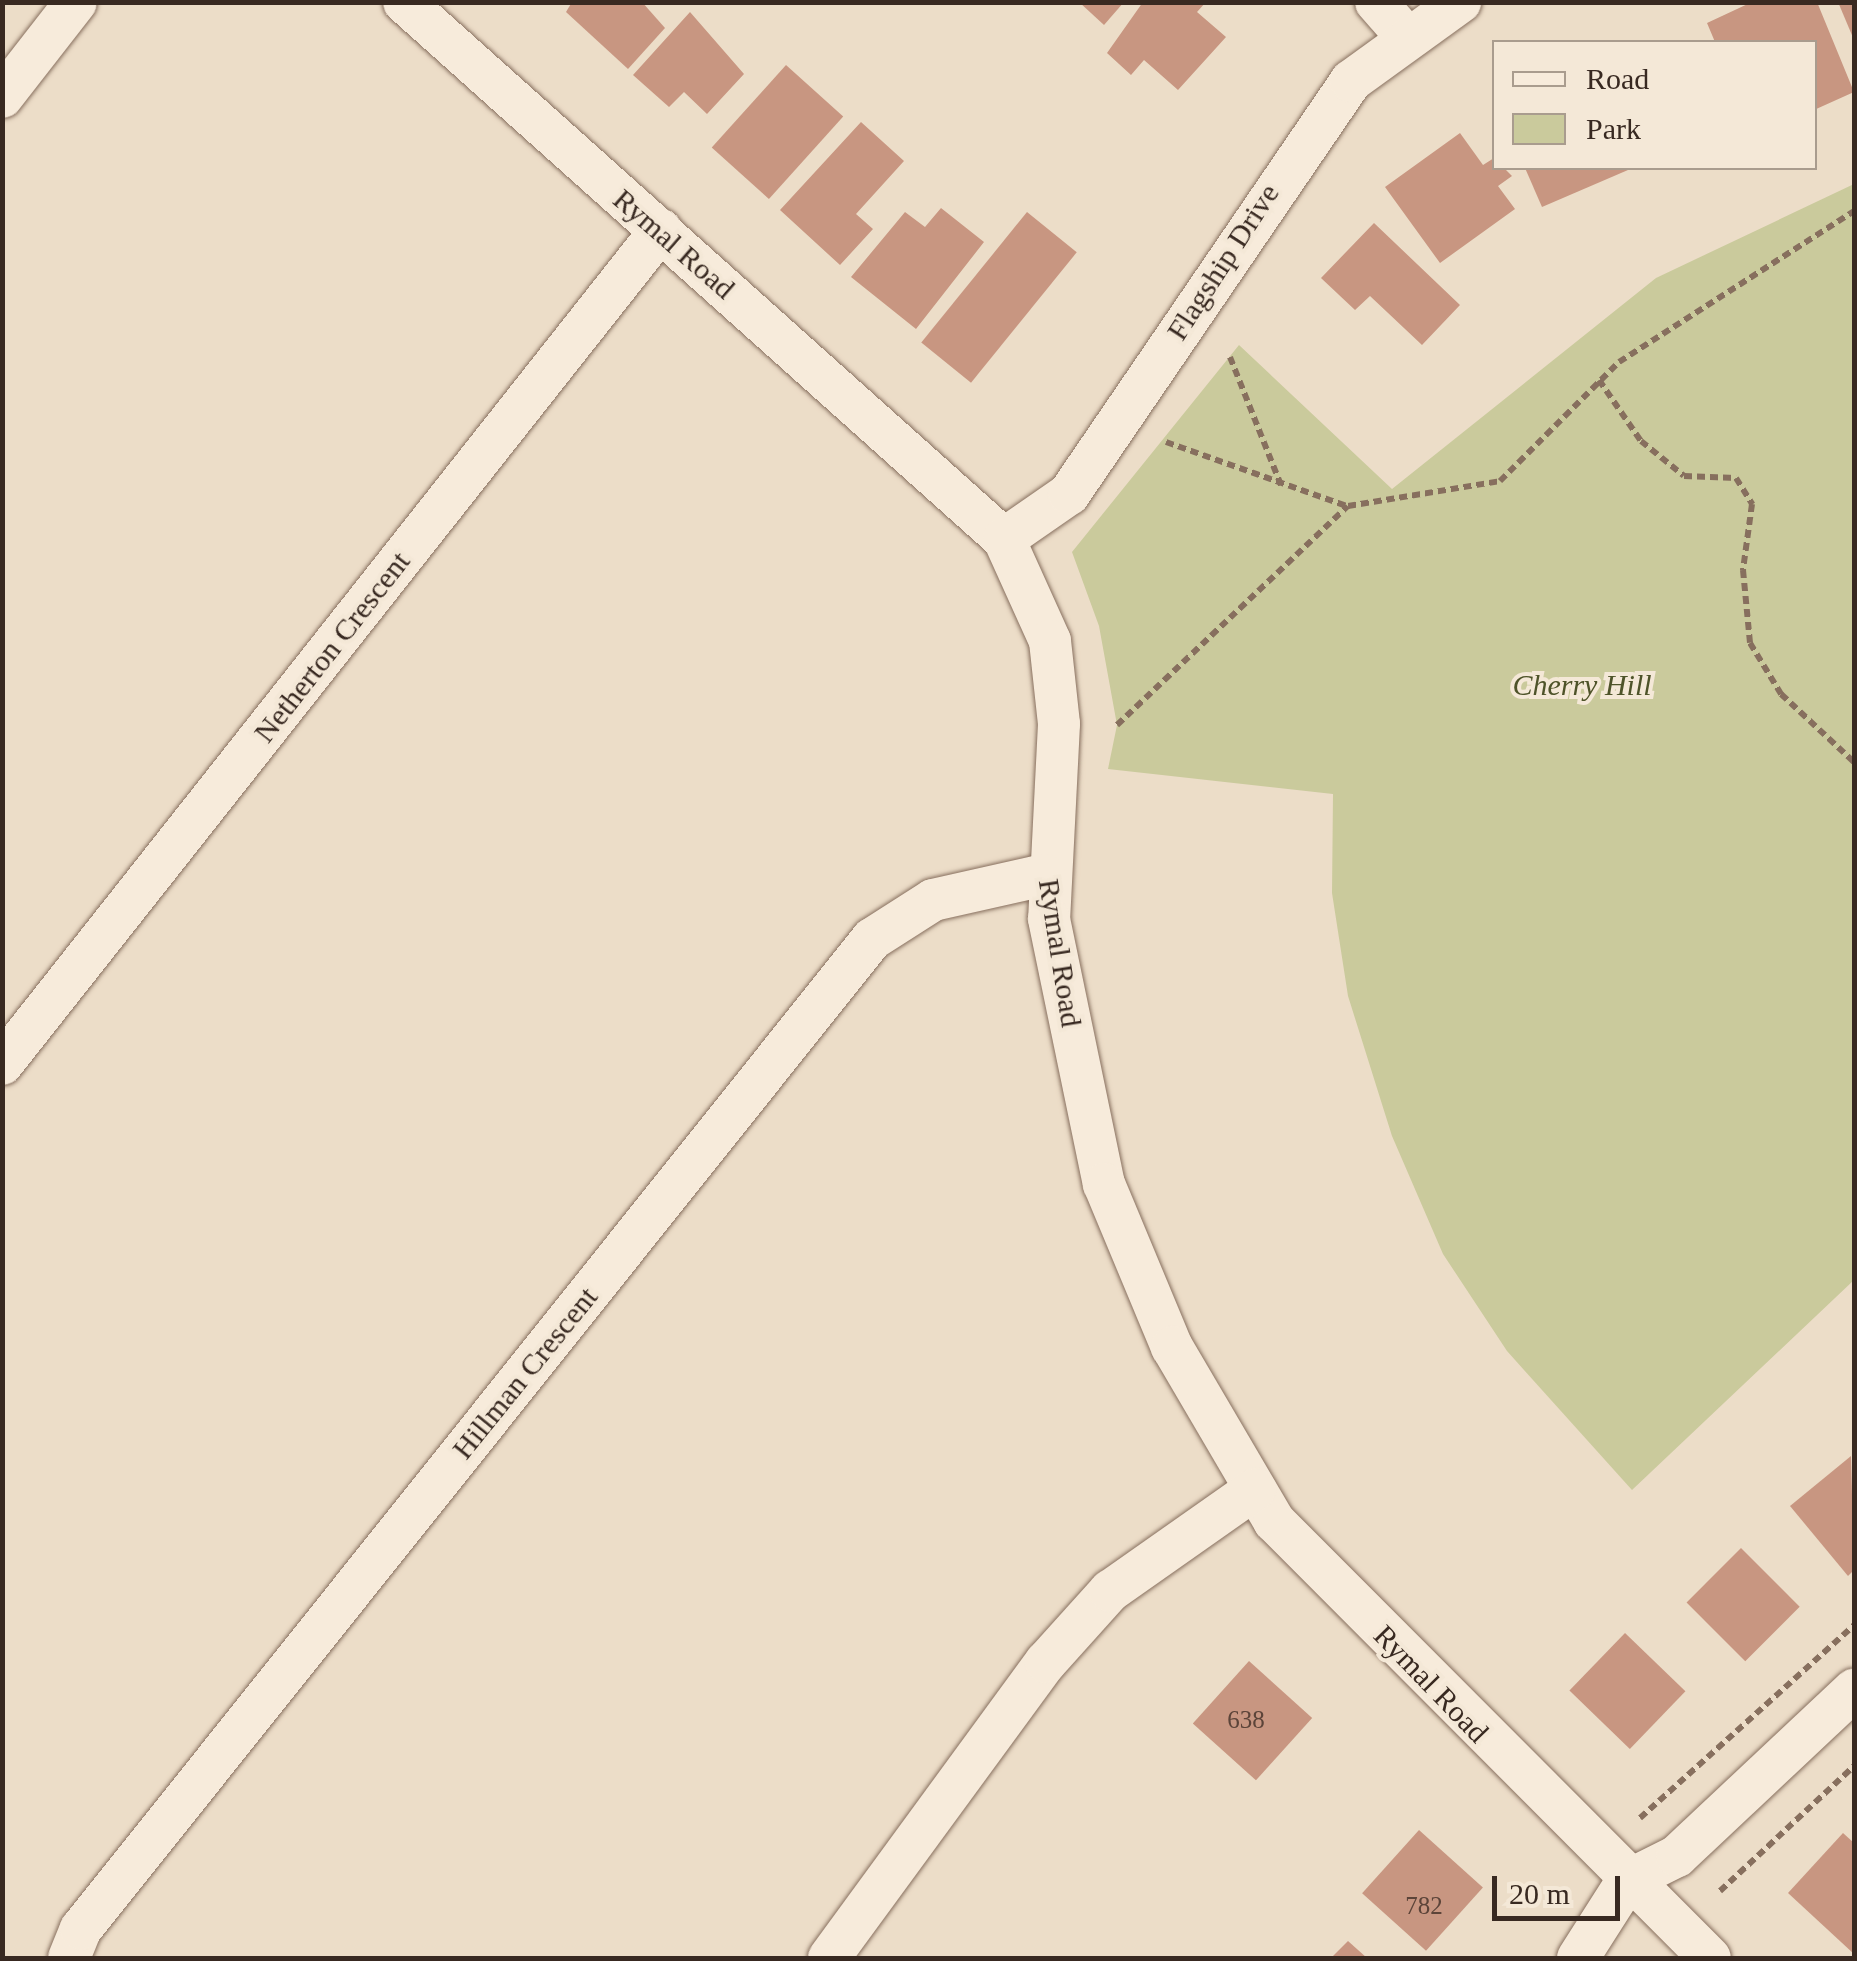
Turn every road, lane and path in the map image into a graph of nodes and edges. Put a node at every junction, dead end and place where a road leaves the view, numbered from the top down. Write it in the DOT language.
graph roads {
  1 [pos="76,2"];
  2 [pos="404,2"];
  3 [pos="1376,2"];
  4 [pos="1460,2"];
  5 [pos="1404,34"];
  6 [pos="2,97"];
  7 [pos="1854,211"];
  8 [pos="661,230"];
  9 [pos="1230,357"];
  10 [pos="1599,380"];
  11 [pos="1166,442"];
  12 [pos="1282,486"];
  13 [pos="1348,506"];
  14 [pos="1004,539"];
  15 [pos="1117,725"];
  16 [pos="1854,762"];
  17 [pos="1044,875"];
  18 [pos="2,1064"];
  19 [pos="1255,1489"];
  20 [pos="1854,1625"];
  21 [pos="1854,1690"];
  22 [pos="1854,1766"];
  23 [pos="1640,1818"];
  24 [pos="1627,1881"];
  25 [pos="1720,1890"];
  26 [pos="70,1958"];
  27 [pos="829,1958"];
  28 [pos="1578,1958"];
  29 [pos="1710,1958"];
  1 -- 6 [label="street"];
  2 -- 8 [label="street, Rymal Road"];
  3 -- 5 [label="street"];
  4 -- 5 [label="street, Flagship Drive"];
  5 -- 14 [label="street, Flagship Drive"];
  7 -- 10 [label="path"];
  8 -- 14 [label="street, Rymal Road"];
  8 -- 18 [label="street, Netherton Crescent"];
  9 -- 12 [label="path"];
  10 -- 13 [label="path"];
  10 -- 16 [label="path"];
  11 -- 12 [label="path"];
  12 -- 13 [label="path"];
  13 -- 15 [label="path"];
  14 -- 17 [label="street, Rymal Road"];
  17 -- 19 [label="street, Rymal Road"];
  17 -- 26 [label="street, Hillman Crescent"];
  19 -- 24 [label="street, Rymal Road"];
  19 -- 27 [label="street"];
  20 -- 23 [label="path"];
  21 -- 24 [label="street"];
  22 -- 25 [label="path"];
  24 -- 28 [label="street"];
  24 -- 29 [label="street, Rymal Road"];
}
